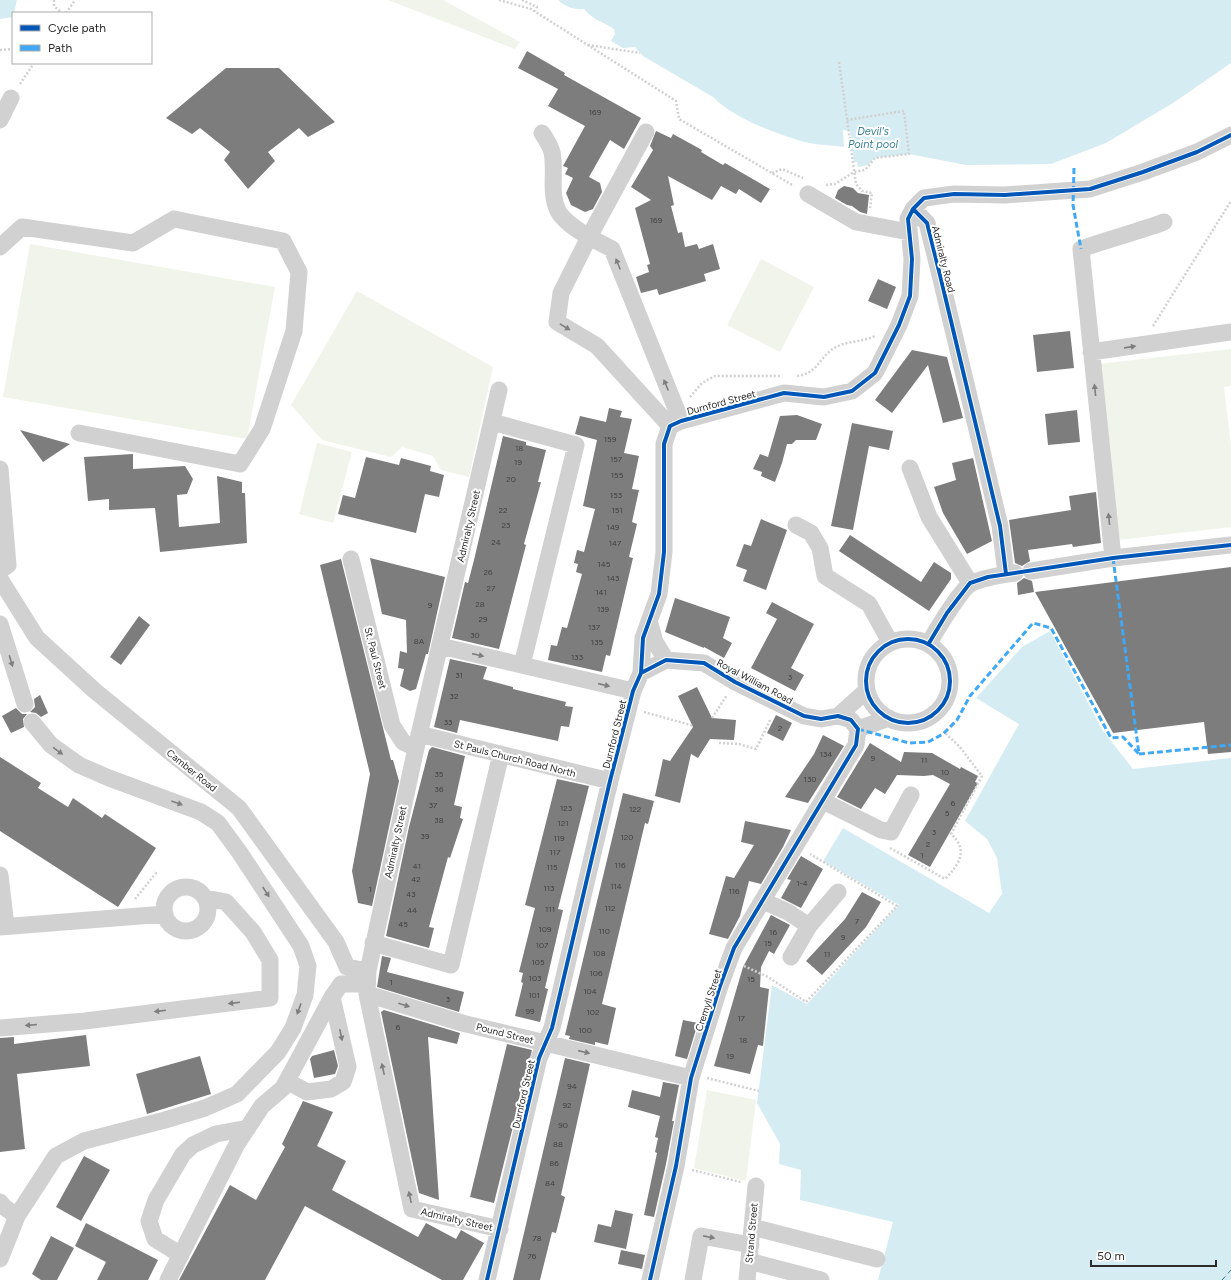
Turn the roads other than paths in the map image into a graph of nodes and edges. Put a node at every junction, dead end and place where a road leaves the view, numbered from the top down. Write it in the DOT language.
graph roads {
  1 [pos="12,98"];
  2 [pos="0,120"];
  3 [pos="646,132"];
  4 [pos="542,133"];
  5 [pos="1231,135"];
  6 [pos="808,194"];
  7 [pos="913,210"];
  8 [pos="1164,222"];
  9 [pos="909,232"];
  10 [pos="589,237"];
  11 [pos="2,239"];
  12 [pos="1231,332"];
  13 [pos="1091,352"];
  14 [pos="499,390"];
  15 [pos="492,422"];
  16 [pos="675,424"];
  17 [pos="79,433"];
  18 [pos="910,468"];
  19 [pos="0,469"];
  20 [pos="796,525"];
  21 [pos="1231,545"];
  22 [pos="1113,558"];
  23 [pos="350,559"];
  24 [pos="0,571"];
  25 [pos="1017,573"];
  26 [pos="0,578"];
  27 [pos="970,583"];
  28 [pos="0,624"];
  29 [pos="650,624"];
  30 [pos="890,642"];
  31 [pos="929,643"];
  32 [pos="440,646"];
  33 [pos="666,660"];
  34 [pos="522,665"];
  35 [pos="641,673"];
  36 [pos="867,690"];
  37 [pos="633,692"];
  38 [pos="25,704"];
  39 [pos="838,716"];
  40 [pos="889,718"];
  41 [pos="32,722"];
  42 [pos="858,729"];
  43 [pos="418,741"];
  44 [pos="501,754"];
  45 [pos="610,782"];
  46 [pos="911,795"];
  47 [pos="823,801"];
  48 [pos="0,875"];
  49 [pos="838,892"];
  50 [pos="206,898"];
  51 [pos="763,901"];
  52 [pos="165,914"];
  53 [pos="809,926"];
  54 [pos="3,927"];
  55 [pos="373,943"];
  56 [pos="791,957"];
  57 [pos="367,983"];
  58 [pos="332,997"];
  59 [pos="0,1028"];
  60 [pos="546,1043"];
  61 [pos="692,1076"];
  62 [pos="287,1081"];
  63 [pos="248,1128"];
  64 [pos="756,1186"];
  65 [pos="0,1202"];
  66 [pos="17,1216"];
  67 [pos="752,1227"];
  68 [pos="500,1229"];
  69 [pos="750,1253"];
  70 [pos="180,1255"];
  71 [pos="877,1259"];
  72 [pos="0,1260"];
  73 [pos="168,1280"];
  74 [pos="486,1280"];
  75 [pos="650,1280"];
  76 [pos="693,1280"];
  77 [pos="748,1280"];
  78 [pos="821,1280"];
  1 -- 2 [label="street"];
  3 -- 10 [label="street"];
  4 -- 10 [label="street"];
  5 -- 7 [label="street"];
  6 -- 9 [label="street"];
  7 -- 9 [label="street, Durnford Street"];
  7 -- 25 [label="street, Admiralty Road"];
  8 -- 13 [label="street"];
  9 -- 16 [label="street, Durnford Street"];
  16 -- 10 [label="street, one-way"];
  10 -- 16 [label="street, one-way"];
  11 -- 17 [label="street"];
  13 -- 12 [label="street, one-way"];
  22 -- 13 [label="street, one-way"];
  14 -- 15 [label="street, Admiralty Street"];
  15 -- 32 [label="street, Admiralty Street"];
  15 -- 34 [label="street"];
  16 -- 29 [label="street, Durnford Street"];
  18 -- 27 [label="street"];
  19 -- 24 [label="street"];
  20 -- 30 [label="street"];
  21 -- 22 [label="street"];
  22 -- 25 [label="street"];
  23 -- 43 [label="street, St. Paul Street"];
  25 -- 27 [label="street"];
  26 -- 57 [label="street, Camber Road"];
  27 -- 31 [label="street"];
  28 -- 38 [label="street, one-way"];
  29 -- 33 [label="street"];
  29 -- 35 [label="street, Durnford Street"];
  30 -- 31 [label="street"];
  30 -- 36 [label="street"];
  31 -- 40 [label="street"];
  32 -- 34 [label="street, one-way"];
  32 -- 43 [label="street, Admiralty Street"];
  33 -- 35 [label="street"];
  33 -- 39 [label="street, Royal William Road"];
  34 -- 37 [label="street, one-way"];
  35 -- 37 [label="street, Durnford Street"];
  36 -- 39 [label="street"];
  36 -- 40 [label="street"];
  37 -- 45 [label="street, Durnford Street"];
  39 -- 42 [label="street"];
  40 -- 42 [label="street"];
  41 -- 66 [label="street, one-way"];
  42 -- 47 [label="street, Cremyll Street"];
  43 -- 44 [label="street, St Pauls Church Road North"];
  43 -- 55 [label="street, Admiralty Street"];
  44 -- 45 [label="street, St Pauls Church Road North"];
  44 -- 55 [label="street"];
  45 -- 60 [label="street, Durnford Street"];
  46 -- 47 [label="street"];
  47 -- 51 [label="street, Cremyll Street"];
  48 -- 54 [label="street"];
  49 -- 53 [label="street"];
  50 -- 52 [label="street"];
  50 -- 52 [label="street"];
  50 -- 59 [label="street, one-way"];
  51 -- 53 [label="street"];
  51 -- 61 [label="street, Cremyll Street"];
  52 -- 54 [label="street"];
  53 -- 56 [label="street"];
  55 -- 57 [label="street, Admiralty Street"];
  57 -- 58 [label="street"];
  57 -- 60 [label="street, Pound Street, one-way"];
  68 -- 57 [label="street, Admiralty Street, one-way"];
  58 -- 62 [label="street"];
  58 -- 62 [label="street, one-way"];
  60 -- 61 [label="street, Pound Street, one-way"];
  60 -- 68 [label="street, Durnford Street"];
  61 -- 75 [label="street, Cremyll Street"];
  62 -- 63 [label="street"];
  63 -- 70 [label="street"];
  63 -- 70 [label="street"];
  64 -- 67 [label="street, Strand Street"];
  65 -- 66 [label="street"];
  66 -- 72 [label="street"];
  67 -- 69 [label="street, Strand Street"];
  67 -- 71 [label="street"];
  68 -- 74 [label="street, Durnford Street"];
  76 -- 69 [label="street, one-way"];
  69 -- 77 [label="street, Strand Street"];
  69 -- 78 [label="street"];
  70 -- 73 [label="street"];
}
